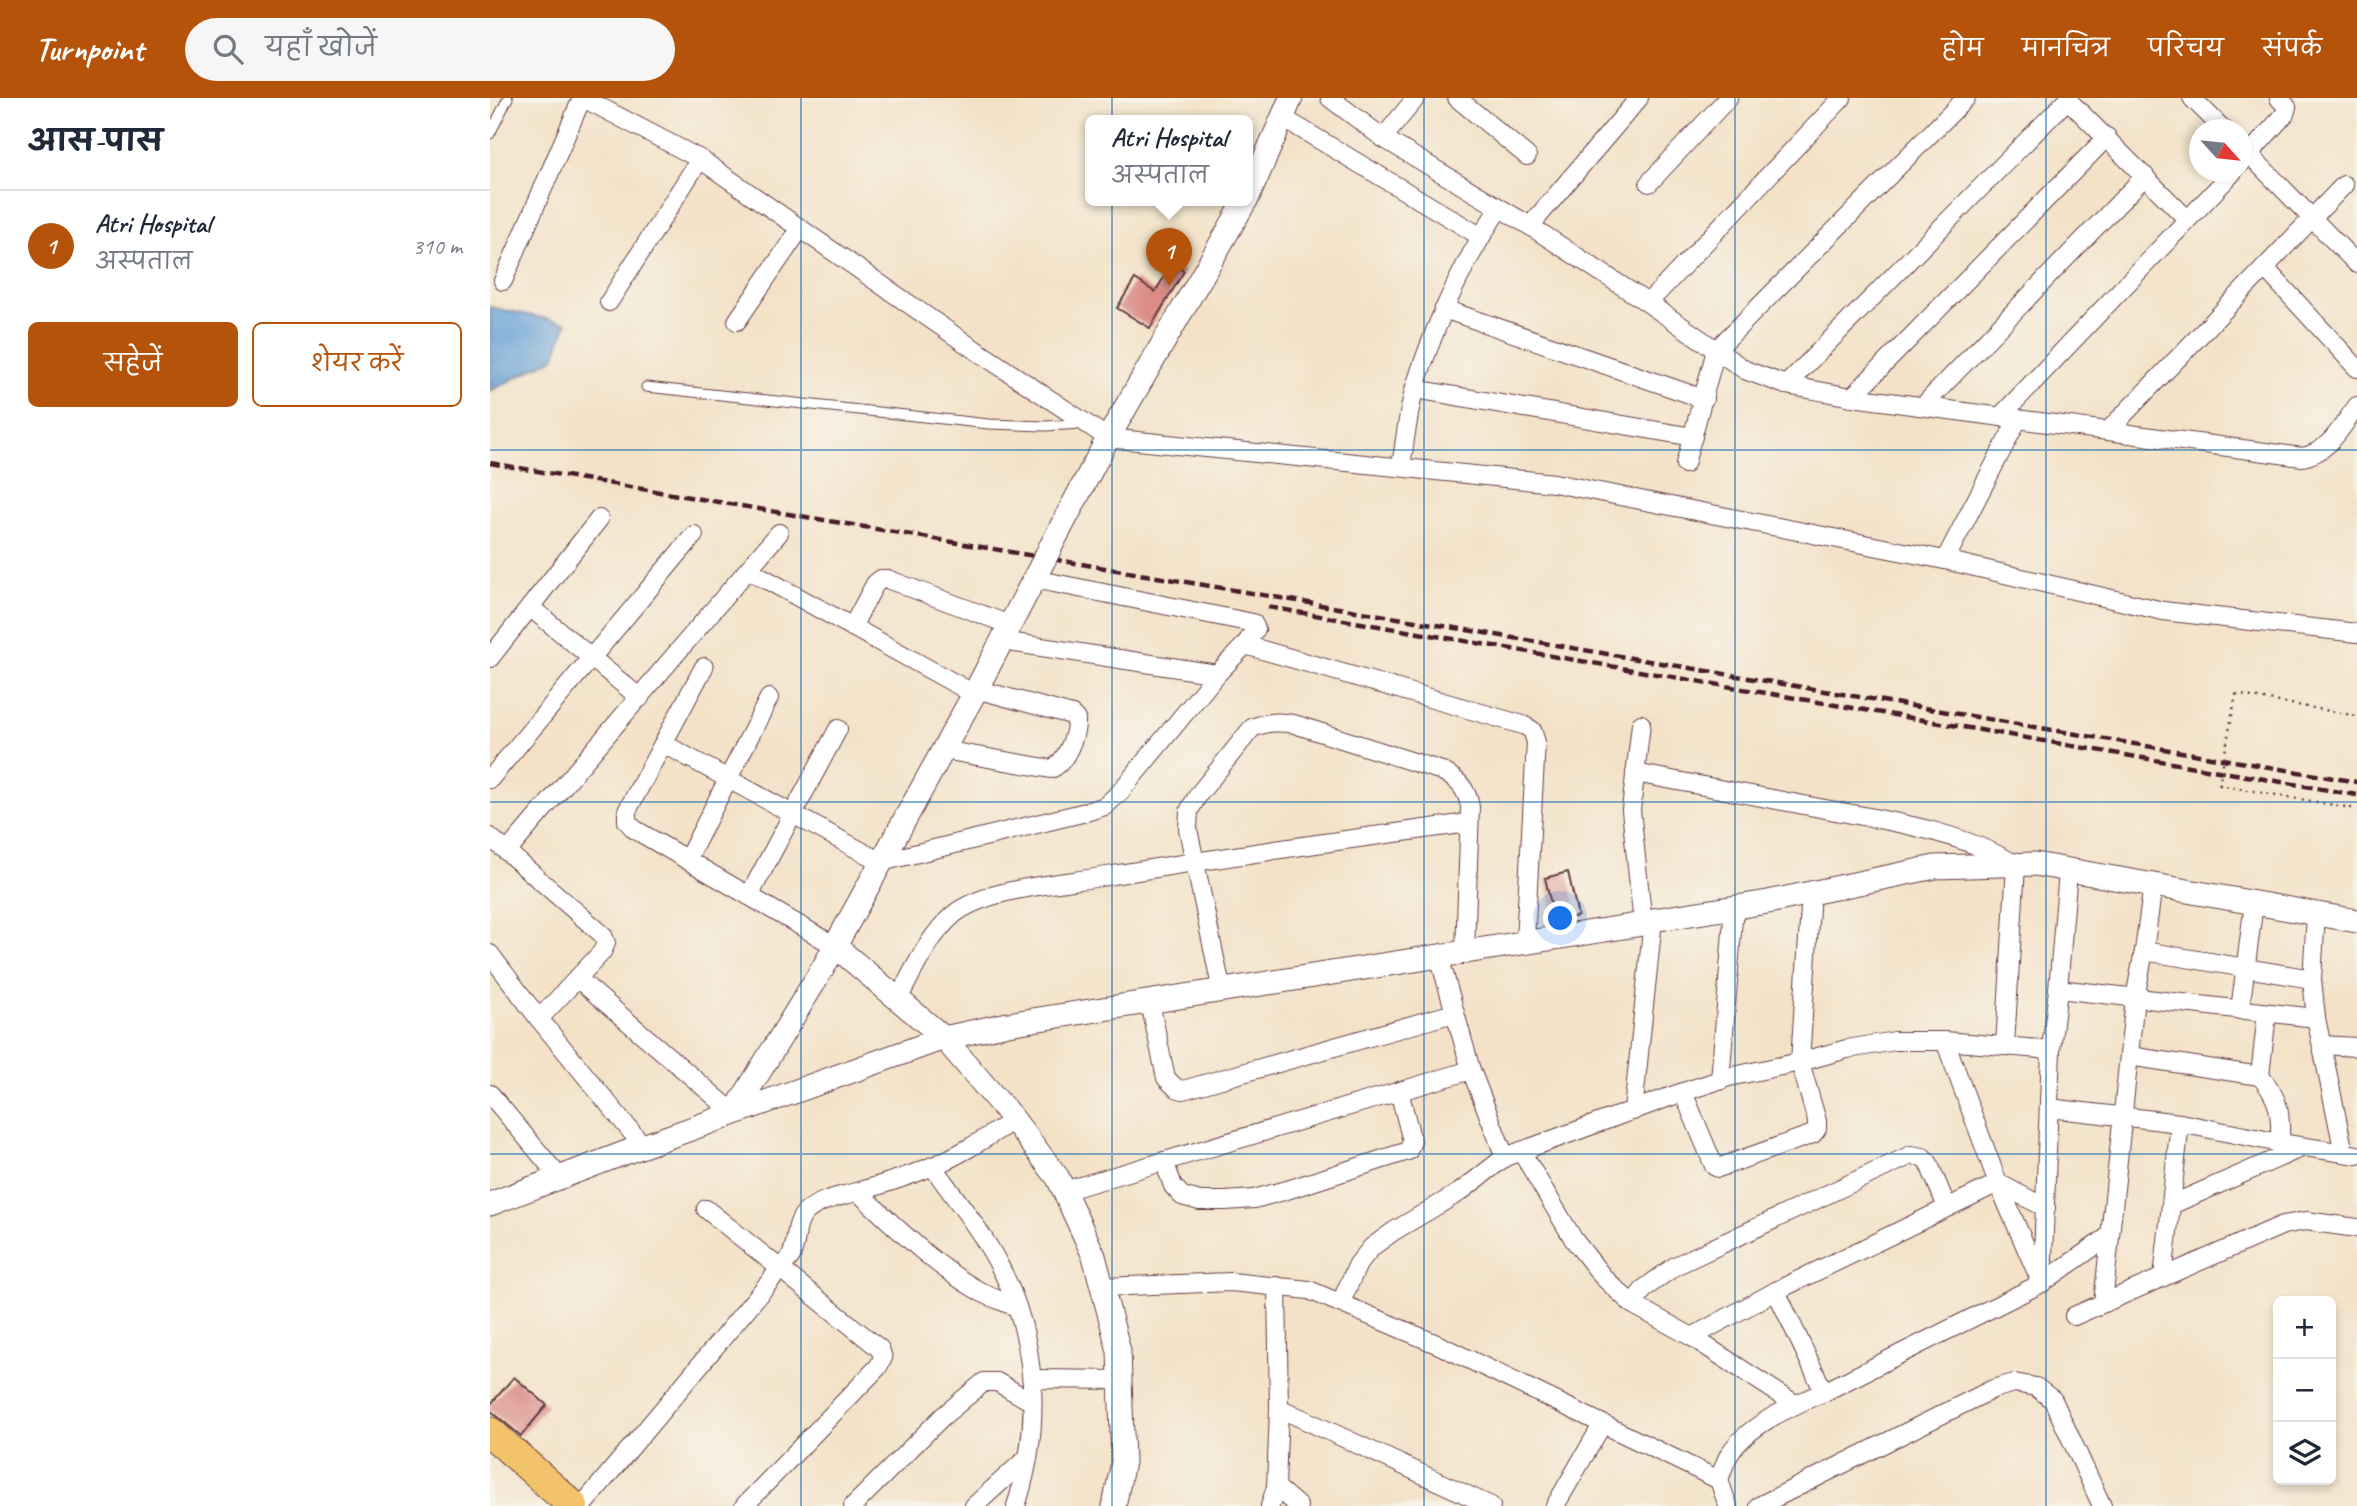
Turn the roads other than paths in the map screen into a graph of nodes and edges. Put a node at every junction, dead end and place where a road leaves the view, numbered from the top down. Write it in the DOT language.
graph roads {
  1 [pos="508,98"];
  2 [pos="583,98"];
  3 [pos="1330,98"];
  4 [pos="1416,98"];
  5 [pos="1457,98"];
  6 [pos="1639,98"];
  7 [pos="1728,98"];
  8 [pos="1842,98"];
  9 [pos="1966,98"];
  10 [pos="2192,98"];
  11 [pos="2279,98"];
  12 [pos="2069,99"];
  13 [pos="1287,108"];
  14 [pos="2213,119"];
  15 [pos="490,134"];
  16 [pos="2107,137"];
  17 [pos="1383,138"];
  18 [pos="2252,147"];
  19 [pos="1527,156"];
  20 [pos="700,159"];
  21 [pos="2252,162"];
  22 [pos="2145,176"];
  23 [pos="2223,182"];
  24 [pos="1649,183"];
  25 [pos="1253,184"];
  26 [pos="2344,186"];
  27 [pos="1242,206"];
  28 [pos="1499,208"];
  29 [pos="2313,218"];
  30 [pos="2187,219"];
  31 [pos="1530,226"];
  32 [pos="800,229"];
  33 [pos="1480,236"];
  34 [pos="2357,264"];
  35 [pos="2265,268"];
  36 [pos="503,281"];
  37 [pos="609,302"];
  38 [pos="1648,303"];
  39 [pos="1444,309"];
  40 [pos="737,321"];
  41 [pos="1716,350"];
  42 [pos="2357,368"];
  43 [pos="1786,385"];
  44 [pos="646,387"];
  45 [pos="1415,389"];
  46 [pos="1852,397"];
  47 [pos="1703,399"];
  48 [pos="2357,406"];
  49 [pos="1923,407"];
  50 [pos="2009,418"];
  51 [pos="1086,424"];
  52 [pos="2108,431"];
  53 [pos="1693,437"];
  54 [pos="1108,438"];
  55 [pos="1685,464"];
  56 [pos="1401,466"];
  57 [pos="599,519"];
  58 [pos="779,533"];
  59 [pos="694,535"];
  60 [pos="1945,560"];
  61 [pos="748,570"];
  62 [pos="1035,579"];
  63 [pos="530,607"];
  64 [pos="852,627"];
  65 [pos="1006,633"];
  66 [pos="2357,633"];
  67 [pos="1245,645"];
  68 [pos="490,656"];
  69 [pos="592,658"];
  70 [pos="704,667"];
  71 [pos="1217,674"];
  72 [pos="975,691"];
  73 [pos="640,698"];
  74 [pos="769,698"];
  75 [pos="1641,724"];
  76 [pos="838,729"];
  77 [pos="664,744"];
  78 [pos="943,750"];
  79 [pos="1635,773"];
  80 [pos="490,779"];
  81 [pos="728,779"];
  82 [pos="793,814"];
  83 [pos="1468,823"];
  84 [pos="490,836"];
  85 [pos="508,852"];
  86 [pos="687,860"];
  87 [pos="1196,861"];
  88 [pos="881,862"];
  89 [pos="2016,865"];
  90 [pos="2068,871"];
  91 [pos="2153,884"];
  92 [pos="1811,892"];
  93 [pos="749,896"];
  94 [pos="2254,902"];
  95 [pos="1734,907"];
  96 [pos="2316,914"];
  97 [pos="2357,921"];
  98 [pos="1648,922"];
  99 [pos="1525,941"];
  100 [pos="835,946"];
  101 [pos="1465,951"];
  102 [pos="2144,951"];
  103 [pos="490,954"];
  104 [pos="1439,956"];
  105 [pos="2245,968"];
  106 [pos="577,978"];
  107 [pos="2312,979"];
  108 [pos="2059,989"];
  109 [pos="1222,992"];
  110 [pos="2135,998"];
  111 [pos="898,999"];
  112 [pos="1150,1003"];
  113 [pos="2240,1010"];
  114 [pos="1454,1013"];
  115 [pos="2267,1013"];
  116 [pos="539,1018"];
  117 [pos="2316,1018"];
  118 [pos="944,1038"];
  119 [pos="1945,1041"];
  120 [pos="2005,1045"];
  121 [pos="2322,1045"];
  122 [pos="2357,1047"];
  123 [pos="2051,1050"];
  124 [pos="2129,1056"];
  125 [pos="1800,1062"];
  126 [pos="1471,1070"];
  127 [pos="2260,1076"];
  128 [pos="1720,1081"];
  129 [pos="1399,1091"];
  130 [pos="1683,1092"];
  131 [pos="490,1094"];
  132 [pos="2049,1108"];
  133 [pos="1633,1111"];
  134 [pos="734,1113"];
  135 [pos="2121,1116"];
  136 [pos="1014,1120"];
  137 [pos="2180,1123"];
  138 [pos="2280,1143"];
  139 [pos="643,1146"];
  140 [pos="2303,1147"];
  141 [pos="1513,1154"];
  142 [pos="2351,1154"];
  143 [pos="1164,1161"];
  144 [pos="933,1166"];
  145 [pos="560,1178"];
  146 [pos="1998,1183"];
  147 [pos="1064,1191"];
  148 [pos="858,1192"];
  149 [pos="491,1202"];
  150 [pos="2171,1205"];
  151 [pos="1947,1207"];
  152 [pos="2046,1208"];
  153 [pos="706,1209"];
  154 [pos="2357,1228"];
  155 [pos="2109,1236"];
  156 [pos="780,1268"];
  157 [pos="2163,1277"];
  158 [pos="2042,1283"];
  159 [pos="1277,1286"];
  160 [pos="1102,1287"];
  161 [pos="1776,1291"];
  162 [pos="1341,1303"];
  163 [pos="2103,1303"];
  164 [pos="1632,1304"];
  165 [pos="1016,1307"];
  166 [pos="2074,1316"];
  167 [pos="1692,1337"];
  168 [pos="1032,1379"];
  169 [pos="1120,1380"];
  170 [pos="1824,1392"];
  171 [pos="1032,1402"];
  172 [pos="1795,1404"];
  173 [pos="1279,1408"];
  174 [pos="1602,1425"];
  175 [pos="490,1432"];
  176 [pos="490,1455"];
  177 [pos="1027,1458"];
  178 [pos="1719,1480"];
  179 [pos="1276,1487"];
  180 [pos="547,1506"];
  181 [pos="573,1506"];
  182 [pos="582,1506"];
  183 [pos="744,1506"];
  184 [pos="853,1506"];
  185 [pos="974,1506"];
  186 [pos="1016,1506"];
  187 [pos="1115,1506"];
  188 [pos="1270,1506"];
  189 [pos="1298,1506"];
  190 [pos="1491,1506"];
  191 [pos="1555,1506"];
  192 [pos="1728,1506"];
  193 [pos="1759,1506"];
  194 [pos="2102,1506"];
  1 -- 15 [label="lane"];
  2 -- 20 [label="street"];
  2 -- 36 [label="street"];
  3 -- 17 [label="street"];
  4 -- 17 [label="street"];
  5 -- 19 [label="street"];
  6 -- 31 [label="street"];
  7 -- 24 [label="street"];
  8 -- 38 [label="street"];
  9 -- 41 [label="street"];
  10 -- 14 [label="street"];
  11 -- 18 [label="street"];
  12 -- 16 [label="street"];
  12 -- 43 [label="street"];
  13 -- 25 [label="street"];
  13 -- 33 [label="street"];
  16 -- 22 [label="street"];
  16 -- 46 [label="street"];
  17 -- 28 [label="street"];
  20 -- 32 [label="street"];
  20 -- 37 [label="street"];
  21 -- 29 [label="street"];
  22 -- 30 [label="street"];
  22 -- 49 [label="street"];
  23 -- 30 [label="street"];
  26 -- 29 [label="street"];
  27 -- 54 [label="street"];
  28 -- 31 [label="street"];
  28 -- 33 [label="street"];
  29 -- 34 [label="street"];
  29 -- 35 [label="street"];
  30 -- 50 [label="street"];
  31 -- 38 [label="street"];
  32 -- 40 [label="street"];
  32 -- 51 [label="street"];
  33 -- 39 [label="street"];
  35 -- 42 [label="street"];
  35 -- 52 [label="street"];
  38 -- 41 [label="street"];
  39 -- 45 [label="street"];
  39 -- 47 [label="street"];
  41 -- 43 [label="street"];
  41 -- 47 [label="street"];
  43 -- 46 [label="street"];
  44 -- 51 [label="lane"];
  45 -- 53 [label="street"];
  45 -- 56 [label="street"];
  46 -- 49 [label="street"];
  47 -- 53 [label="street"];
  48 -- 52 [label="street"];
  49 -- 50 [label="street"];
  50 -- 52 [label="street"];
  50 -- 60 [label="street"];
  51 -- 54 [label="street"];
  53 -- 55 [label="street"];
  54 -- 56 [label="street"];
  54 -- 62 [label="street, bridge"];
  56 -- 60 [label="street"];
  57 -- 63 [label="street"];
  58 -- 61 [label="street"];
  59 -- 69 [label="street"];
  60 -- 66 [label="street"];
  61 -- 64 [label="street"];
  61 -- 73 [label="street"];
  62 -- 65 [label="street"];
  62 -- 67 [label="street"];
  63 -- 68 [label="street"];
  63 -- 69 [label="street"];
  64 -- 65 [label="street"];
  64 -- 72 [label="street"];
  65 -- 71 [label="street"];
  65 -- 72 [label="street"];
  67 -- 71 [label="street"];
  67 -- 99 [label="street"];
  69 -- 73 [label="street"];
  69 -- 80 [label="street"];
  70 -- 77 [label="street"];
  71 -- 88 [label="street"];
  72 -- 78 [label="street"];
  72 -- 78 [label="street"];
  73 -- 85 [label="street"];
  74 -- 81 [label="street"];
  75 -- 79 [label="street"];
  76 -- 82 [label="street"];
  77 -- 81 [label="street"];
  77 -- 86 [label="street"];
  78 -- 88 [label="street"];
  79 -- 89 [label="street"];
  79 -- 98 [label="street"];
  81 -- 82 [label="street"];
  81 -- 86 [label="street"];
  82 -- 88 [label="street"];
  82 -- 93 [label="street"];
  83 -- 87 [label="street"];
  83 -- 87 [label="street"];
  83 -- 101 [label="street"];
  84 -- 85 [label="street"];
  85 -- 106 [label="street"];
  86 -- 93 [label="street"];
  87 -- 109 [label="street"];
  87 -- 111 [label="street"];
  88 -- 100 [label="street"];
  89 -- 90 [label="street"];
  89 -- 92 [label="street"];
  89 -- 120 [label="street"];
  90 -- 91 [label="street"];
  90 -- 108 [label="street"];
  91 -- 94 [label="street"];
  91 -- 102 [label="street"];
  92 -- 95 [label="street"];
  92 -- 125 [label="street"];
  93 -- 100 [label="street"];
  94 -- 96 [label="street"];
  94 -- 105 [label="street"];
  95 -- 98 [label="street"];
  95 -- 128 [label="street"];
  96 -- 97 [label="street"];
  96 -- 107 [label="street"];
  98 -- 99 [label="street"];
  98 -- 133 [label="street"];
  99 -- 101 [label="street"];
  100 -- 111 [label="street"];
  100 -- 134 [label="street"];
  101 -- 104 [label="street"];
  102 -- 105 [label="street"];
  102 -- 110 [label="street"];
  103 -- 116 [label="street"];
  104 -- 109 [label="street"];
  104 -- 114 [label="street"];
  105 -- 107 [label="street"];
  105 -- 113 [label="street"];
  106 -- 116 [label="street"];
  106 -- 134 [label="street"];
  107 -- 117 [label="street"];
  108 -- 110 [label="street"];
  108 -- 123 [label="street"];
  109 -- 112 [label="street"];
  110 -- 113 [label="street"];
  110 -- 124 [label="street"];
  111 -- 118 [label="street"];
  112 -- 114 [label="street"];
  112 -- 118 [label="street"];
  113 -- 115 [label="street"];
  114 -- 126 [label="street"];
  115 -- 117 [label="street"];
  115 -- 127 [label="street"];
  116 -- 139 [label="street"];
  117 -- 121 [label="street"];
  118 -- 134 [label="street"];
  118 -- 136 [label="street"];
  119 -- 120 [label="street"];
  119 -- 125 [label="street"];
  119 -- 146 [label="street"];
  120 -- 123 [label="street"];
  121 -- 122 [label="street"];
  121 -- 142 [label="street"];
  123 -- 132 [label="street"];
  124 -- 127 [label="street"];
  124 -- 135 [label="street"];
  125 -- 128 [label="street"];
  125 -- 130 [label="street"];
  126 -- 129 [label="street"];
  126 -- 141 [label="street"];
  127 -- 138 [label="street"];
  128 -- 130 [label="street"];
  129 -- 143 [label="street"];
  129 -- 143 [label="street"];
  130 -- 133 [label="street"];
  131 -- 145 [label="street"];
  132 -- 135 [label="street"];
  132 -- 152 [label="street"];
  133 -- 141 [label="street"];
  134 -- 139 [label="street"];
  135 -- 137 [label="street"];
  135 -- 155 [label="street"];
  136 -- 144 [label="street"];
  136 -- 147 [label="street"];
  137 -- 138 [label="street"];
  137 -- 150 [label="street"];
  138 -- 140 [label="street"];
  139 -- 145 [label="street"];
  140 -- 142 [label="street"];
  140 -- 150 [label="street"];
  141 -- 162 [label="street"];
  141 -- 164 [label="street"];
  143 -- 147 [label="street"];
  144 -- 148 [label="street"];
  144 -- 165 [label="street"];
  145 -- 149 [label="street"];
  146 -- 151 [label="street"];
  146 -- 152 [label="street"];
  146 -- 158 [label="street"];
  147 -- 160 [label="street"];
  148 -- 156 [label="street"];
  148 -- 165 [label="street"];
  150 -- 157 [label="street"];
  151 -- 161 [label="street"];
  151 -- 164 [label="street"];
  152 -- 158 [label="street"];
  153 -- 156 [label="street"];
  154 -- 157 [label="street"];
  155 -- 158 [label="street"];
  155 -- 163 [label="street"];
  156 -- 182 [label="street"];
  156 -- 183 [label="street"];
  157 -- 163 [label="street"];
  158 -- 170 [label="street"];
  159 -- 160 [label="street"];
  159 -- 162 [label="street"];
  159 -- 173 [label="street"];
  160 -- 169 [label="street"];
  161 -- 167 [label="street"];
  161 -- 170 [label="street"];
  162 -- 174 [label="street"];
  163 -- 166 [label="street"];
  164 -- 167 [label="street"];
  165 -- 168 [label="street"];
  167 -- 172 [label="street"];
  168 -- 169 [label="street"];
  168 -- 171 [label="street"];
  169 -- 187 [label="street"];
  170 -- 172 [label="street"];
  171 -- 177 [label="street"];
  171 -- 184 [label="street"];
  172 -- 178 [label="street"];
  173 -- 179 [label="street"];
  173 -- 190 [label="street"];
  174 -- 178 [label="street"];
  174 -- 191 [label="street"];
  175 -- 181 [label="highway"];
  176 -- 180 [label="highway"];
  177 -- 185 [label="street"];
  177 -- 186 [label="street"];
  178 -- 192 [label="street"];
  179 -- 188 [label="street"];
  179 -- 189 [label="street"];
  193 -- 194 [label="street"];
}
